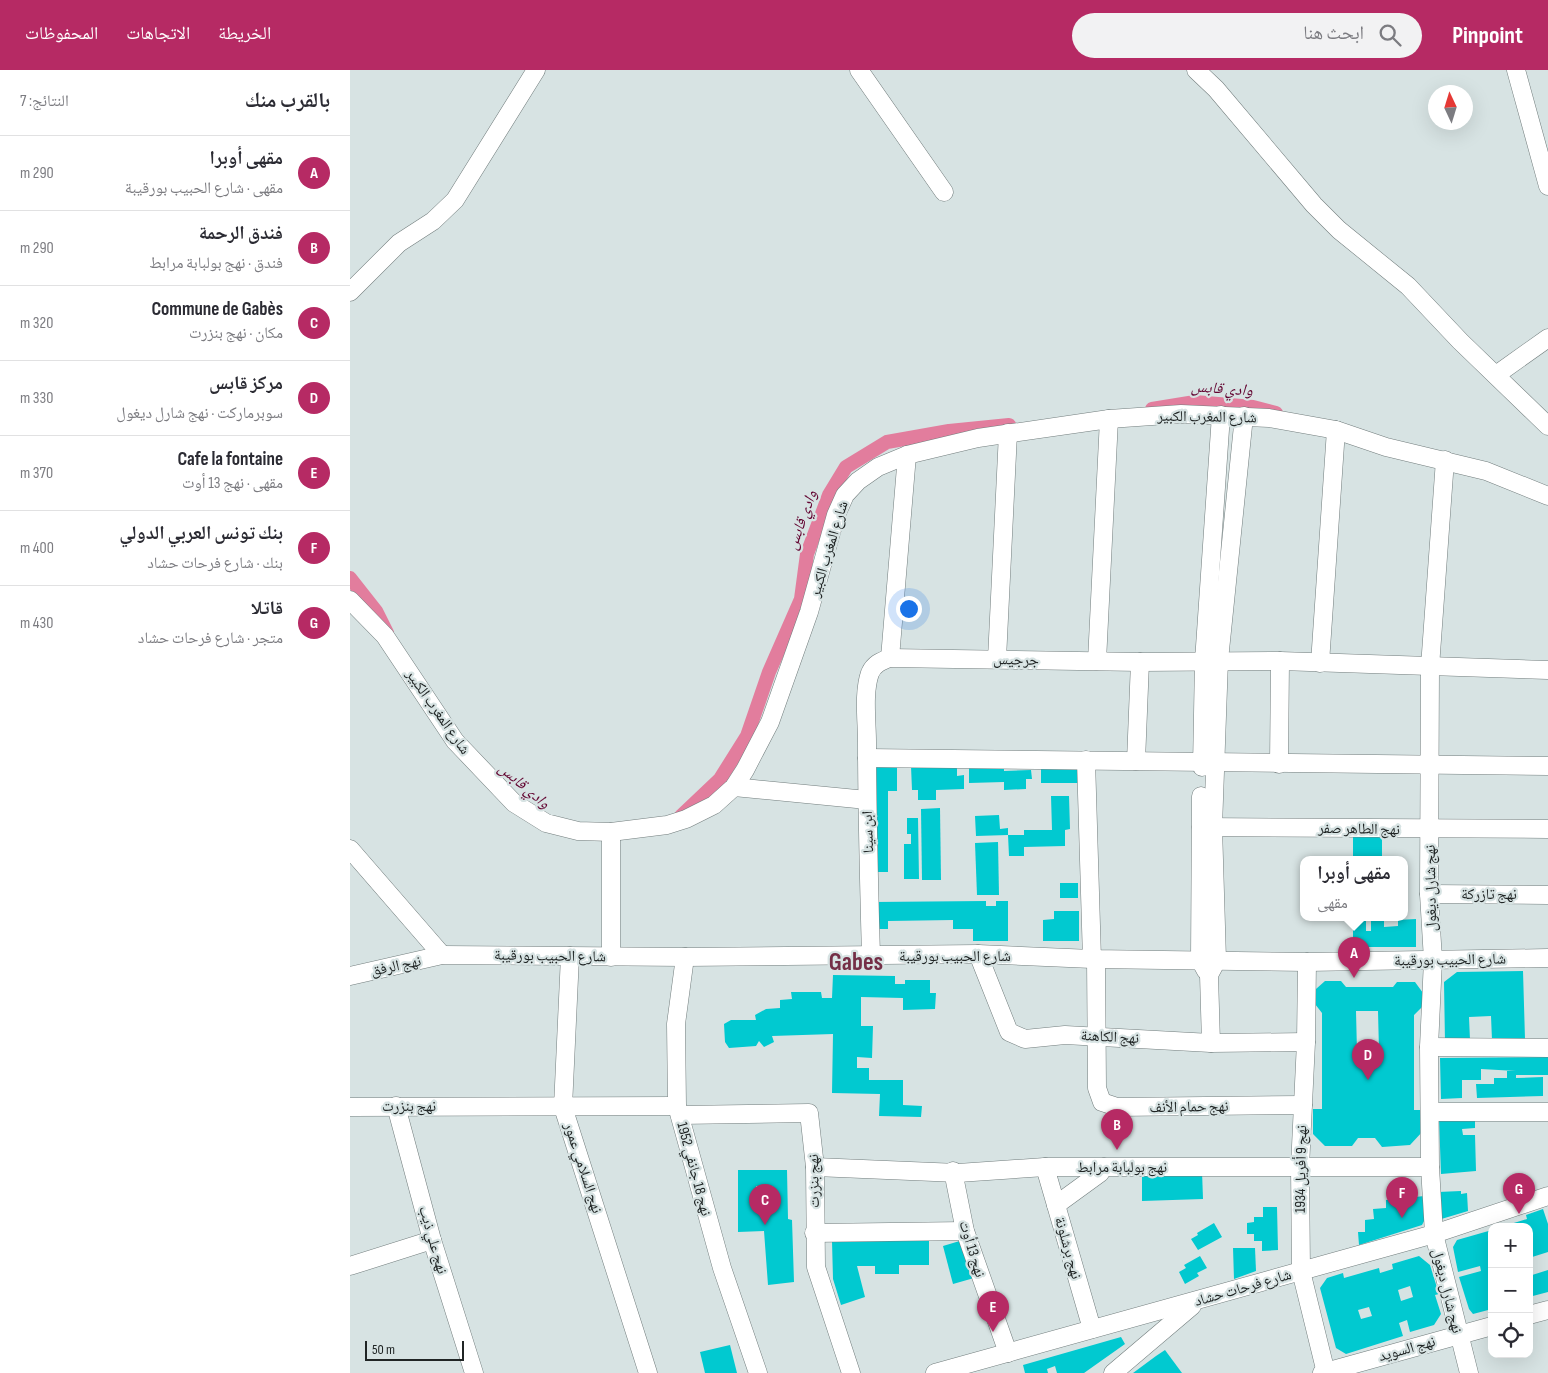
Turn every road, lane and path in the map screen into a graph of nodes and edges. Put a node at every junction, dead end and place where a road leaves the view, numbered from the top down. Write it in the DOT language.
graph roads {
  1 [pos="536,70"];
  2 [pos="859,70"];
  3 [pos="1516,70"];
  4 [pos="1198,71"];
  5 [pos="1548,186"];
  6 [pos="944,192"];
  7 [pos="350,292"];
  8 [pos="1548,338"];
  9 [pos="1496,374"];
  10 [pos="1221,415"];
  11 [pos="1244,416"];
  12 [pos="1109,419"];
  13 [pos="1548,426"];
  14 [pos="1336,430"];
  15 [pos="1008,433"];
  16 [pos="907,455"];
  17 [pos="1445,460"];
  18 [pos="1548,496"];
  19 [pos="350,600"];
  20 [pos="890,658"];
  21 [pos="997,660"];
  22 [pos="1098,661"];
  23 [pos="1212,661"];
  24 [pos="1280,661"];
  25 [pos="1140,662"];
  26 [pos="1320,663"];
  27 [pos="1430,667"];
  28 [pos="1548,670"];
  29 [pos="867,758"];
  30 [pos="1086,760"];
  31 [pos="1136,761"];
  32 [pos="1208,762"];
  33 [pos="1279,764"];
  34 [pos="1431,765"];
  35 [pos="1548,766"];
  36 [pos="734,788"];
  37 [pos="866,800"];
  38 [pos="1207,827"];
  39 [pos="1430,829"];
  40 [pos="1548,829"];
  41 [pos="611,832"];
  42 [pos="350,849"];
  43 [pos="1429,894"];
  44 [pos="1548,895"];
  45 [pos="978,954"];
  46 [pos="442,955"];
  47 [pos="570,956"];
  48 [pos="872,956"];
  49 [pos="611,957"];
  50 [pos="685,957"];
  51 [pos="1094,958"];
  52 [pos="1548,958"];
  53 [pos="1433,960"];
  54 [pos="1307,962"];
  55 [pos="1209,965"];
  56 [pos="350,976"];
  57 [pos="1096,1035"];
  58 [pos="1306,1042"];
  59 [pos="1211,1043"];
  60 [pos="1429,1047"];
  61 [pos="1548,1048"];
  62 [pos="396,1106"];
  63 [pos="1303,1106"];
  64 [pos="350,1107"];
  65 [pos="563,1107"];
  66 [pos="678,1110"];
  67 [pos="1430,1112"];
  68 [pos="1548,1112"];
  69 [pos="815,1167"];
  70 [pos="1045,1167"];
  71 [pos="1104,1167"];
  72 [pos="1300,1167"];
  73 [pos="1430,1167"];
  74 [pos="954,1171"];
  75 [pos="1548,1196"];
  76 [pos="1056,1205"];
  77 [pos="965,1231"];
  78 [pos="814,1233"];
  79 [pos="1434,1234"];
  80 [pos="432,1240"];
  81 [pos="350,1266"];
  82 [pos="1301,1271"];
  83 [pos="1196,1302"];
  84 [pos="1548,1310"];
  85 [pos="1533,1314"];
  86 [pos="1488,1327"];
  87 [pos="1092,1329"];
  88 [pos="1458,1335"];
  89 [pos="1008,1352"];
  90 [pos="474,1373"];
  91 [pos="648,1373"];
  92 [pos="758,1373"];
  93 [pos="851,1373"];
  94 [pos="935,1373"];
  95 [pos="1113,1373"];
  96 [pos="1324,1373"];
  97 [pos="1469,1373"];
  1 -- 7 [label="street"];
  2 -- 6 [label="street"];
  3 -- 5 [label="street"];
  4 -- 9 [label="street"];
  8 -- 9 [label="street"];
  9 -- 13 [label="street"];
  10 -- 11 [label="street, شارع المغرب الكبير"];
  10 -- 12 [label="street, شارع المغرب الكبير"];
  10 -- 23 [label="street"];
  11 -- 14 [label="street, شارع المغرب الكبير"];
  11 -- 23 [label="street"];
  12 -- 15 [label="street, شارع المغرب الكبير"];
  12 -- 22 [label="street"];
  14 -- 17 [label="street, شارع المغرب الكبير"];
  14 -- 26 [label="street"];
  15 -- 16 [label="street, شارع المغرب الكبير"];
  15 -- 21 [label="street"];
  16 -- 20 [label="street"];
  16 -- 36 [label="street, شارع المغرب الكبير"];
  17 -- 18 [label="street, شارع المغرب الكبير"];
  17 -- 27 [label="street, نهج شارل ديغول"];
  19 -- 41 [label="street, شارع المغرب الكبير"];
  20 -- 21 [label="street, جرجيس"];
  20 -- 29 [label="street, ابن سينا"];
  21 -- 22 [label="street, جرجيس"];
  22 -- 25 [label="street, جرجيس"];
  23 -- 24 [label="street, جرجيس"];
  23 -- 25 [label="street, جرجيس"];
  23 -- 32 [label="street"];
  24 -- 26 [label="street, جرجيس"];
  24 -- 33 [label="street"];
  25 -- 31 [label="street"];
  26 -- 27 [label="street, جرجيس"];
  27 -- 28 [label="street, جرجيس"];
  27 -- 34 [label="street, نهج شارل ديغول"];
  29 -- 30 [label="street"];
  29 -- 37 [label="street, ابن سينا"];
  30 -- 31 [label="street"];
  30 -- 51 [label="street, نهج حمام الأنف"];
  31 -- 32 [label="street"];
  32 -- 33 [label="street"];
  32 -- 38 [label="street"];
  33 -- 34 [label="street"];
  34 -- 35 [label="street"];
  34 -- 39 [label="street, نهج شارل ديغول"];
  36 -- 37 [label="street"];
  36 -- 41 [label="street, شارع المغرب الكبير"];
  37 -- 48 [label="street, ابن سينا"];
  38 -- 39 [label="street, نهج الطاهر صفر"];
  38 -- 55 [label="street"];
  39 -- 40 [label="street, نهج الطاهر صفر"];
  39 -- 43 [label="street, نهج شارل ديغول"];
  41 -- 49 [label="street"];
  42 -- 46 [label="street"];
  43 -- 44 [label="street, نهج تازركة"];
  43 -- 53 [label="street, نهج شارل ديغول"];
  45 -- 48 [label="street, شارع الحبيب بورقيبة"];
  45 -- 51 [label="street, شارع الحبيب بورقيبة"];
  45 -- 57 [label="street, نهج الكاهنة"];
  46 -- 47 [label="street, شارع الحبيب بورقيبة"];
  46 -- 56 [label="street, نهج الرفق"];
  47 -- 49 [label="street, شارع الحبيب بورقيبة"];
  47 -- 65 [label="street, نهج السلامي عمور"];
  48 -- 50 [label="street, شارع الحبيب بورقيبة"];
  49 -- 50 [label="street, شارع الحبيب بورقيبة"];
  50 -- 66 [label="street, نهج 18 جانفي 1952"];
  51 -- 55 [label="street, شارع الحبيب بورقيبة"];
  51 -- 57 [label="street, نهج حمام الأنف"];
  52 -- 53 [label="street, شارع الحبيب بورقيبة"];
  53 -- 54 [label="street, شارع الحبيب بورقيبة"];
  53 -- 60 [label="street, نهج شارل ديغول"];
  54 -- 55 [label="street, شارع الحبيب بورقيبة"];
  54 -- 58 [label="street, نهج 9 أفريل 1934"];
  55 -- 59 [label="street"];
  57 -- 59 [label="street, نهج الكاهنة"];
  57 -- 63 [label="street, نهج حمام الأنف"];
  58 -- 59 [label="street, نهج الكاهنة"];
  58 -- 63 [label="street, نهج 9 أفريل 1934"];
  60 -- 61 [label="street"];
  60 -- 67 [label="street, نهج شارل ديغول"];
  62 -- 64 [label="street, نهج بنزرت"];
  62 -- 65 [label="street, نهج بنزرت"];
  62 -- 80 [label="street, نهج علي ذيب"];
  63 -- 72 [label="street, نهج 9 أفريل 1934"];
  65 -- 66 [label="street, نهج بنزرت"];
  65 -- 91 [label="street, نهج السلامي عمور"];
  66 -- 69 [label="street, نهج بنزرت"];
  66 -- 92 [label="street, نهج 18 جانفي 1952"];
  67 -- 68 [label="street"];
  67 -- 73 [label="street, نهج شارل ديغول"];
  69 -- 74 [label="street, نهج بولبابة مرابط"];
  69 -- 78 [label="street, نهج بنزرت"];
  70 -- 71 [label="street, نهج بولبابة مرابط"];
  70 -- 74 [label="street, نهج بولبابة مرابط"];
  70 -- 76 [label="street, نهج برشلونة"];
  71 -- 72 [label="street, نهج بولبابة مرابط"];
  71 -- 76 [label="street"];
  72 -- 73 [label="street, نهج بولبابة مرابط"];
  72 -- 82 [label="street, نهج 9 أفريل 1934"];
  73 -- 79 [label="street, نهج شارل ديغول"];
  74 -- 77 [label="street, نهج 13 أوت"];
  75 -- 79 [label="street, شارع فرحات حشاد"];
  76 -- 87 [label="street, نهج برشلونة"];
  77 -- 78 [label="street"];
  77 -- 89 [label="street, نهج 13 أوت"];
  78 -- 93 [label="street, نهج بنزرت"];
  79 -- 82 [label="street, شارع فرحات حشاد"];
  79 -- 88 [label="street, نهج شارل ديغول"];
  80 -- 81 [label="street"];
  80 -- 90 [label="street, نهج علي ذيب"];
  82 -- 83 [label="street, شارع فرحات حشاد"];
  82 -- 96 [label="street, نهج 9 أفريل 1934"];
  83 -- 87 [label="street, شارع فرحات حشاد"];
  83 -- 95 [label="street"];
  84 -- 85 [label="street"];
  86 -- 88 [label="street, نهج السويد"];
  87 -- 89 [label="street, شارع فرحات حشاد"];
  88 -- 96 [label="street, نهج السويد"];
  88 -- 97 [label="street, نهج شارل ديغول"];
  89 -- 94 [label="street, شارع فرحات حشاد"];
}
